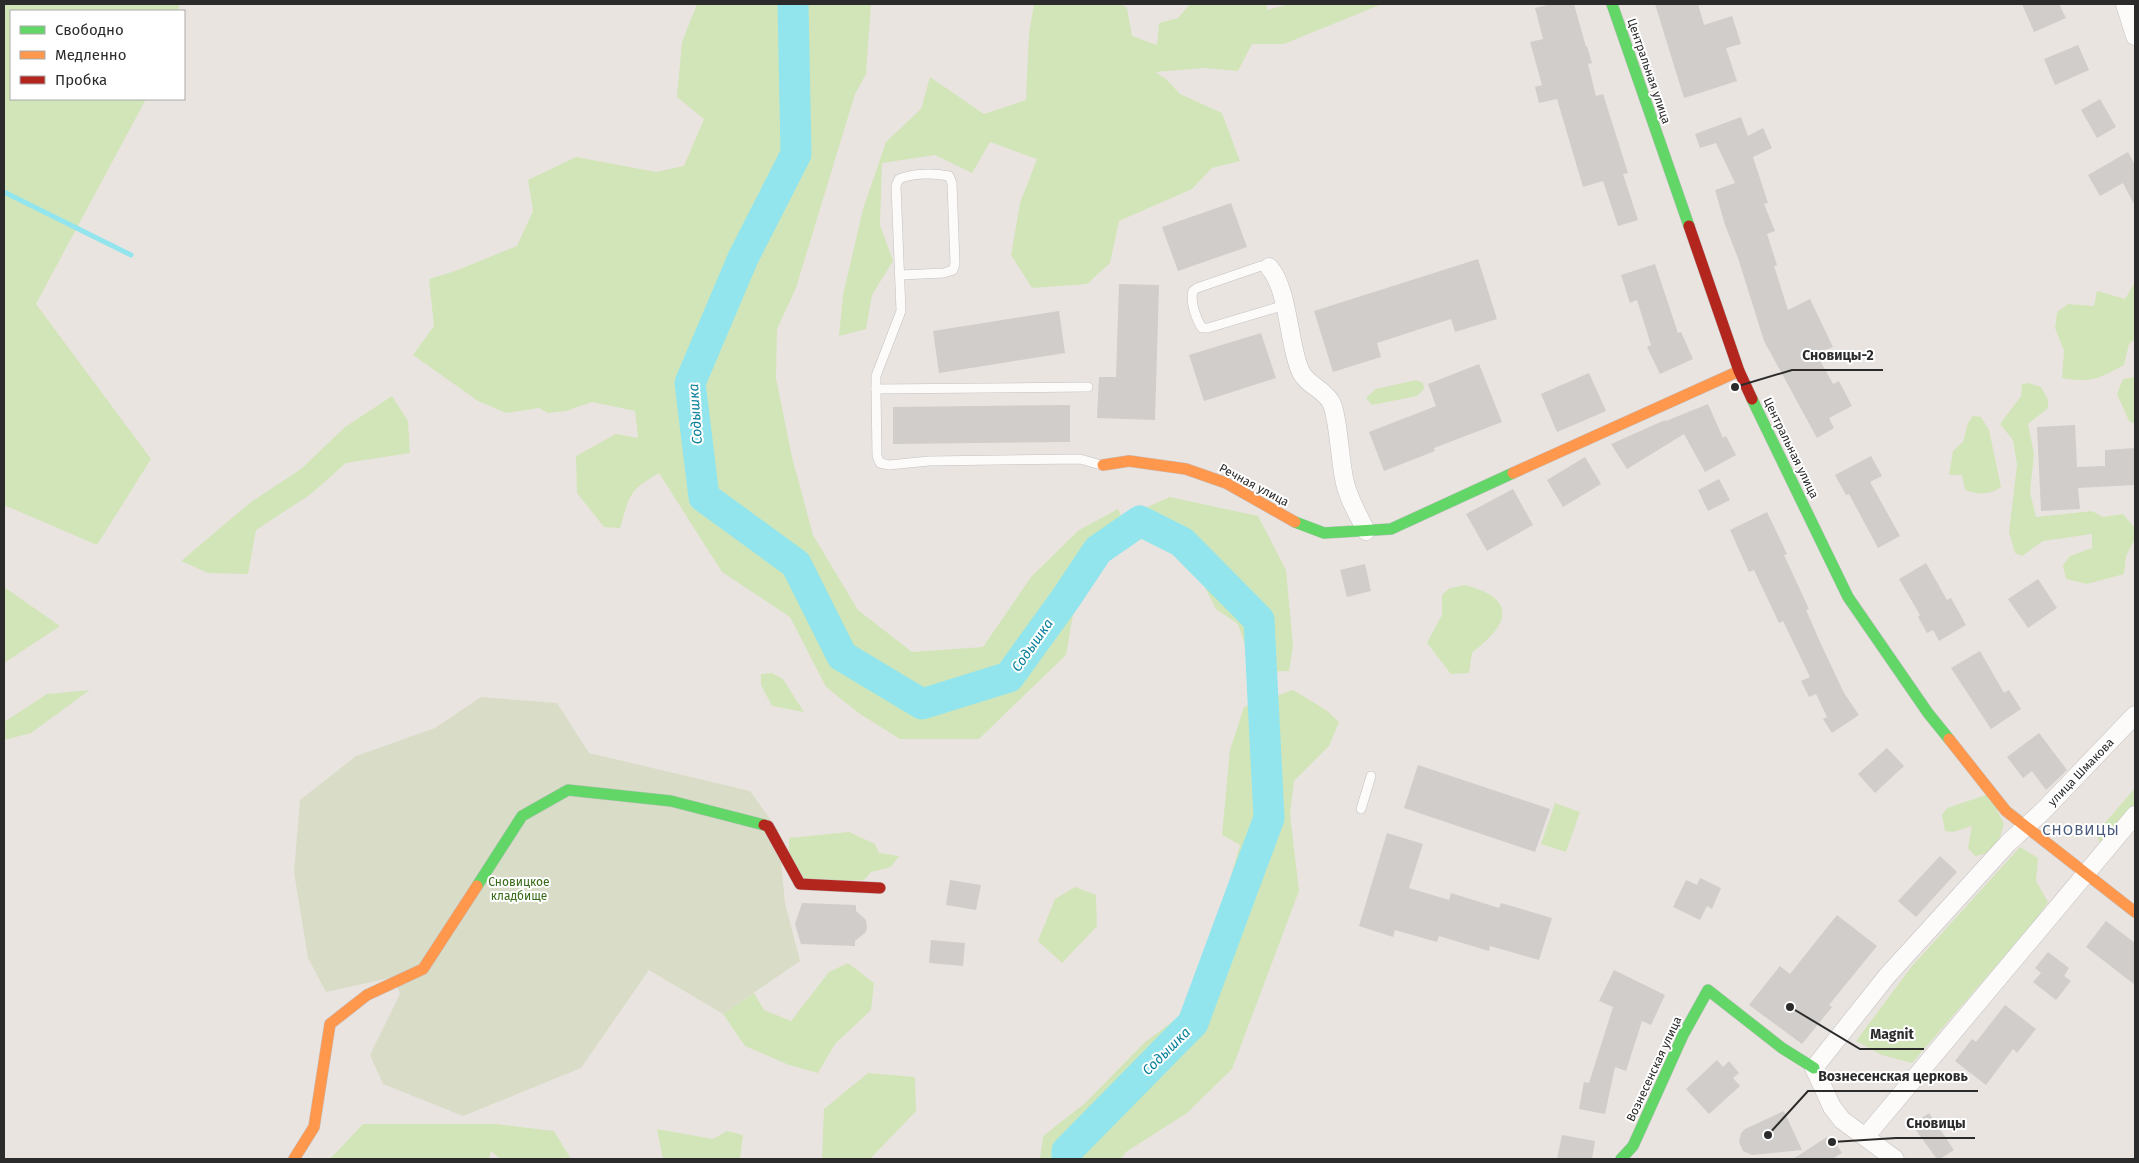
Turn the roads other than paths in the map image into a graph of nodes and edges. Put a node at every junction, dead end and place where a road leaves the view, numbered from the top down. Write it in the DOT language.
graph roads {
  1 [pos="1612,4"];
  2 [pos="2125,4"];
  3 [pos="2135,36"];
  4 [pos="1269,267"];
  5 [pos="900,276"];
  6 [pos="1285,305"];
  7 [pos="1739,371"];
  8 [pos="1088,386"];
  9 [pos="876,388"];
  10 [pos="1104,465"];
  11 [pos="1366,531"];
  12 [pos="2135,714"];
  13 [pos="1371,776"];
  14 [pos="1361,809"];
  15 [pos="2135,815"];
  16 [pos="2025,828"];
  17 [pos="2086,873"];
  18 [pos="880,888"];
  19 [pos="2135,912"];
  20 [pos="1814,1068"];
  21 [pos="1866,1136"];
  22 [pos="294,1159"];
  23 [pos="1621,1159"];
  24 [pos="1895,1159"];
  1 -- 7 [label="street, Центральная улица"];
  2 -- 3 [label="street"];
  4 -- 6 [label="street"];
  4 -- 6 [label="lane"];
  5 -- 5 [label="lane"];
  5 -- 9 [label="lane"];
  6 -- 11 [label="street"];
  7 -- 11 [label="street, Речная улица"];
  7 -- 16 [label="street, Центральная улица"];
  8 -- 9 [label="lane"];
  9 -- 10 [label="lane"];
  10 -- 11 [label="street, Речная улица"];
  12 -- 16 [label="street, улица Шмакова"];
  13 -- 14 [label="lane"];
  15 -- 17 [label="street"];
  16 -- 17 [label="street, Центральная улица"];
  16 -- 20 [label="street, улица Шмакова"];
  17 -- 19 [label="street"];
  17 -- 21 [label="street"];
  18 -- 22 [label="street"];
  20 -- 21 [label="street"];
  20 -- 23 [label="street, Вознесенская улица"];
  21 -- 24 [label="street"];
}
